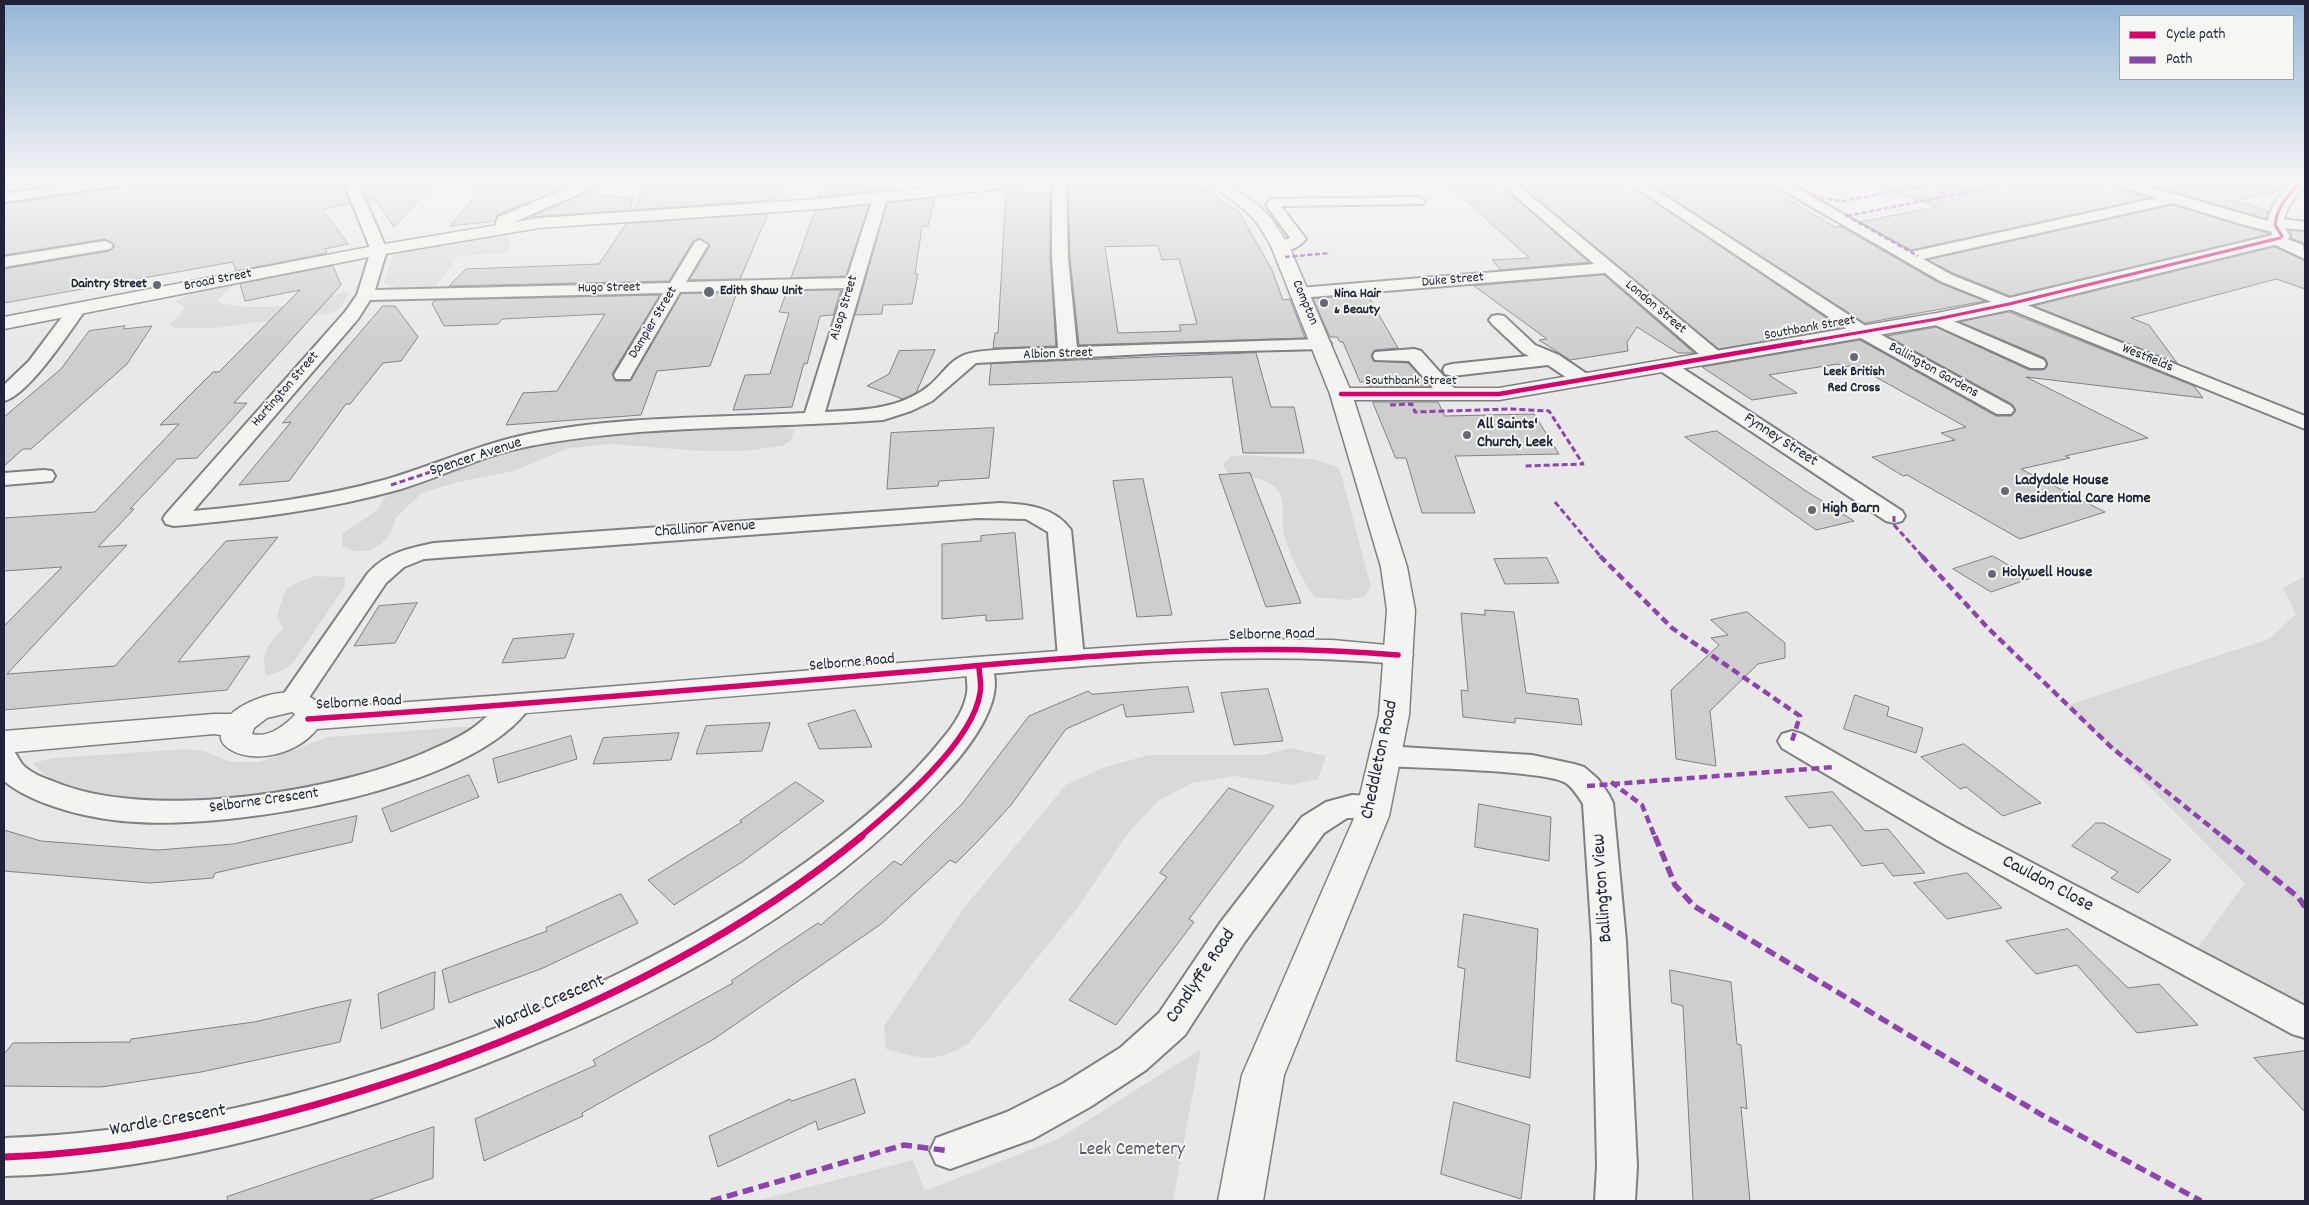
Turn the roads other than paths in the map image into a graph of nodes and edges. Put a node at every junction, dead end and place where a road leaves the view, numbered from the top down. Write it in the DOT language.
graph roads {
  1 [pos="374,237"];
  2 [pos="454,237"];
  3 [pos="867,237"];
  4 [pos="1060,237"];
  5 [pos="1275,237"];
  6 [pos="1297,237"];
  7 [pos="1571,237"];
  8 [pos="1719,237"];
  9 [pos="1874,237"];
  10 [pos="1999,237"];
  11 [pos="2250,237"];
  12 [pos="2285,237"];
  13 [pos="700,245"];
  14 [pos="105,246"];
  15 [pos="1280,246"];
  16 [pos="379,250"];
  17 [pos="2305,254"];
  18 [pos="1909,257"];
  19 [pos="4,262"];
  20 [pos="1607,268"];
  21 [pos="852,283"];
  22 [pos="675,288"];
  23 [pos="1299,293"];
  24 [pos="365,296"];
  25 [pos="2009,304"];
  26 [pos="77,309"];
  27 [pos="1937,319"];
  28 [pos="1498,320"];
  29 [pos="4,322"];
  30 [pos="1863,332"];
  31 [pos="1322,344"];
  32 [pos="1068,354"];
  33 [pos="1382,356"];
  34 [pos="1714,357"];
  35 [pos="1552,359"];
  36 [pos="2037,364"];
  37 [pos="36,365"];
  38 [pos="1666,366"];
  39 [pos="4,370"];
  40 [pos="1452,370"];
  41 [pos="623,375"];
  42 [pos="1583,380"];
  43 [pos="1448,393"];
  44 [pos="1341,394"];
  45 [pos="4,395"];
  46 [pos="2004,410"];
  47 [pos="813,418"];
  48 [pos="2305,423"];
  49 [pos="44,476"];
  50 [pos="4,479"];
  51 [pos="1894,516"];
  52 [pos="174,519"];
  53 [pos="1398,655"];
  54 [pos="1071,658"];
  55 [pos="979,666"];
  56 [pos="518,705"];
  57 [pos="300,711"];
  58 [pos="1792,741"];
  59 [pos="4,742"];
  60 [pos="1385,756"];
  61 [pos="4,758"];
  62 [pos="1374,807"];
  63 [pos="2305,1023"];
  64 [pos="950,1152"];
  65 [pos="4,1157"];
  66 [pos="1240,1201"];
  67 [pos="1615,1201"];
  1 -- 16 [label="street"];
  2 -- 16 [label="main road, Broad Street"];
  3 -- 21 [label="street, Alsop Street"];
  4 -- 32 [label="street"];
  5 -- 15 [label="main road, Compton"];
  6 -- 15 [label="street"];
  7 -- 20 [label="street, London Street"];
  8 -- 30 [label="street, Ballington Gardens"];
  9 -- 18 [label="street, Westfields"];
  10 -- 18 [label="street"];
  11 -- 25 [label="main road, Southbank Street"];
  12 -- 17 [label="street"];
  13 -- 22 [label="street, Dampier Street"];
  14 -- 19 [label="street"];
  15 -- 23 [label="main road, Compton"];
  16 -- 24 [label="street, Hartington Street"];
  16 -- 26 [label="main road, Broad Street"];
  18 -- 25 [label="street, Westfields"];
  20 -- 23 [label="street, Duke Street"];
  20 -- 34 [label="street, London Street"];
  21 -- 22 [label="street, Hugo Street"];
  21 -- 47 [label="street, Alsop Street"];
  22 -- 24 [label="street, Hugo Street"];
  22 -- 41 [label="street, Dampier Street"];
  23 -- 31 [label="main road, Compton"];
  24 -- 52 [label="street, Hartington Street"];
  25 -- 27 [label="main road, Southbank Street"];
  25 -- 48 [label="street, Westfields"];
  26 -- 29 [label="main road, Broad Street"];
  26 -- 37 [label="street"];
  27 -- 30 [label="main road, Southbank Street"];
  27 -- 36 [label="street"];
  28 -- 35 [label="street"];
  30 -- 34 [label="main road, Southbank Street"];
  30 -- 46 [label="street, Ballington Gardens"];
  31 -- 32 [label="street, Albion Street"];
  31 -- 44 [label="main road, Compton"];
  32 -- 47 [label="street, Albion Street"];
  33 -- 43 [label="street"];
  34 -- 38 [label="main road, Southbank Street"];
  35 -- 40 [label="street"];
  35 -- 42 [label="street"];
  37 -- 39 [label="street"];
  37 -- 45 [label="street"];
  38 -- 42 [label="main road, Southbank Street"];
  38 -- 51 [label="street, Fynney Street"];
  42 -- 43 [label="main road, Southbank Street"];
  43 -- 44 [label="main road, Southbank Street"];
  44 -- 53 [label="main road, Cheddleton Road"];
  47 -- 52 [label="street, Spencer Avenue"];
  49 -- 50 [label="street"];
  53 -- 54 [label="main road, Selborne Road"];
  53 -- 60 [label="main road, Cheddleton Road"];
  54 -- 55 [label="main road, Selborne Road"];
  54 -- 57 [label="street, Challinor Avenue"];
  55 -- 56 [label="main road, Selborne Road"];
  55 -- 65 [label="street, Wardle Crescent"];
  56 -- 57 [label="main road, Selborne Road"];
  56 -- 61 [label="street, Selborne Crescent"];
  57 -- 59 [label="main road"];
  58 -- 63 [label="street, Cauldon Close"];
  60 -- 62 [label="main road, Cheddleton Road"];
  60 -- 67 [label="street, Ballington View"];
  62 -- 64 [label="street, Condlyffe Road"];
  62 -- 66 [label="main road, Cheddleton Road"];
}
